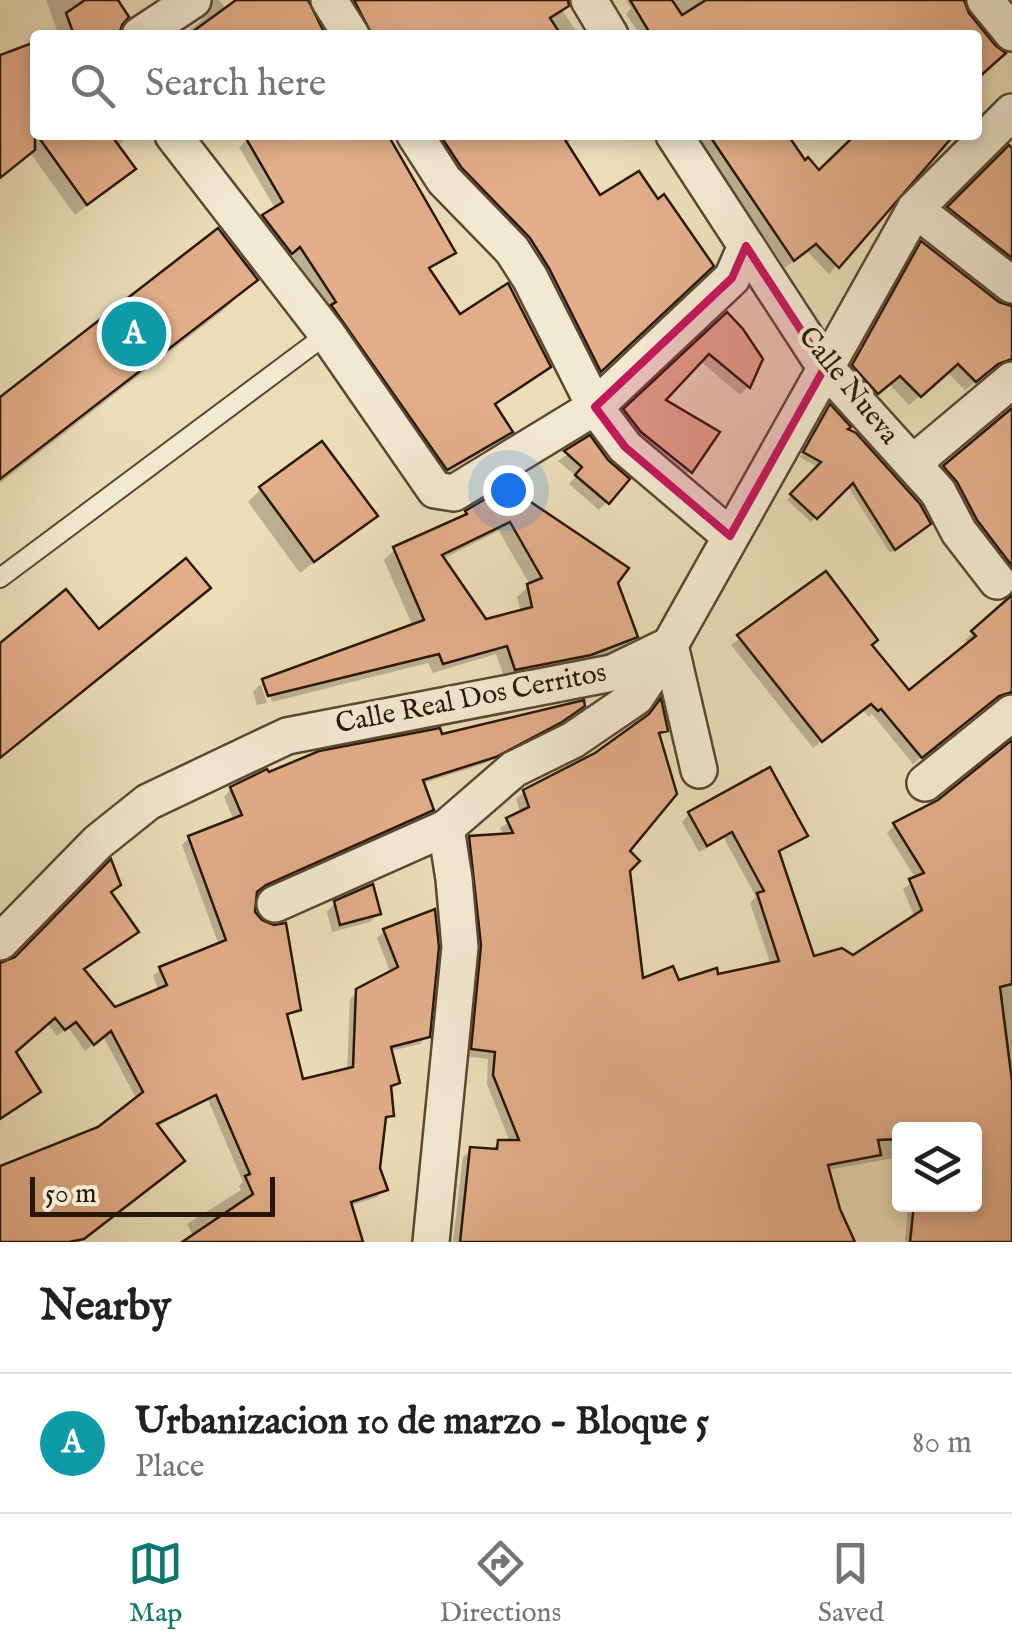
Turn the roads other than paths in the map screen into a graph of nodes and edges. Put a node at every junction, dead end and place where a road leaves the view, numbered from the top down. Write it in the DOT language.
graph roads {
  1 [pos="193,0"];
  2 [pos="329,0"];
  3 [pos="589,0"];
  4 [pos="985,0"];
  5 [pos="148,30"];
  6 [pos="348,30"];
  7 [pos="607,30"];
  8 [pos="1012,33"];
  9 [pos="1012,112"];
  10 [pos="177,140"];
  11 [pos="419,140"];
  12 [pos="677,140"];
  13 [pos="915,209"];
  14 [pos="746,246"];
  15 [pos="1012,285"];
  16 [pos="327,334"];
  17 [pos="825,367"];
  18 [pos="1012,380"];
  19 [pos="595,407"];
  20 [pos="912,464"];
  21 [pos="730,536"];
  22 [pos="0,578"];
  23 [pos="997,581"];
  24 [pos="670,645"];
  25 [pos="1012,712"];
  26 [pos="699,770"];
  27 [pos="926,784"];
  28 [pos="446,828"];
  29 [pos="275,904"];
  30 [pos="0,942"];
  31 [pos="432,1242"];
  1 -- 5 [label="street"];
  2 -- 6 [label="street"];
  3 -- 7 [label="street"];
  4 -- 8 [label="street"];
  9 -- 13 [label="street"];
  10 -- 16 [label="street"];
  11 -- 19 [label="street"];
  12 -- 14 [label="street, Calle Nueva"];
  13 -- 15 [label="street"];
  13 -- 17 [label="street"];
  14 -- 17 [label="street, Calle Nueva"];
  14 -- 19 [label="street"];
  16 -- 19 [label="street"];
  16 -- 22 [label="lane"];
  17 -- 20 [label="street, Calle Nueva"];
  17 -- 21 [label="street"];
  18 -- 20 [label="street"];
  19 -- 21 [label="street"];
  20 -- 23 [label="street, Calle Nueva"];
  21 -- 24 [label="street"];
  24 -- 26 [label="street"];
  24 -- 28 [label="street"];
  24 -- 30 [label="street, Calle Real Dos Cerritos"];
  25 -- 27 [label="street"];
  28 -- 29 [label="street"];
  28 -- 31 [label="street"];
}
